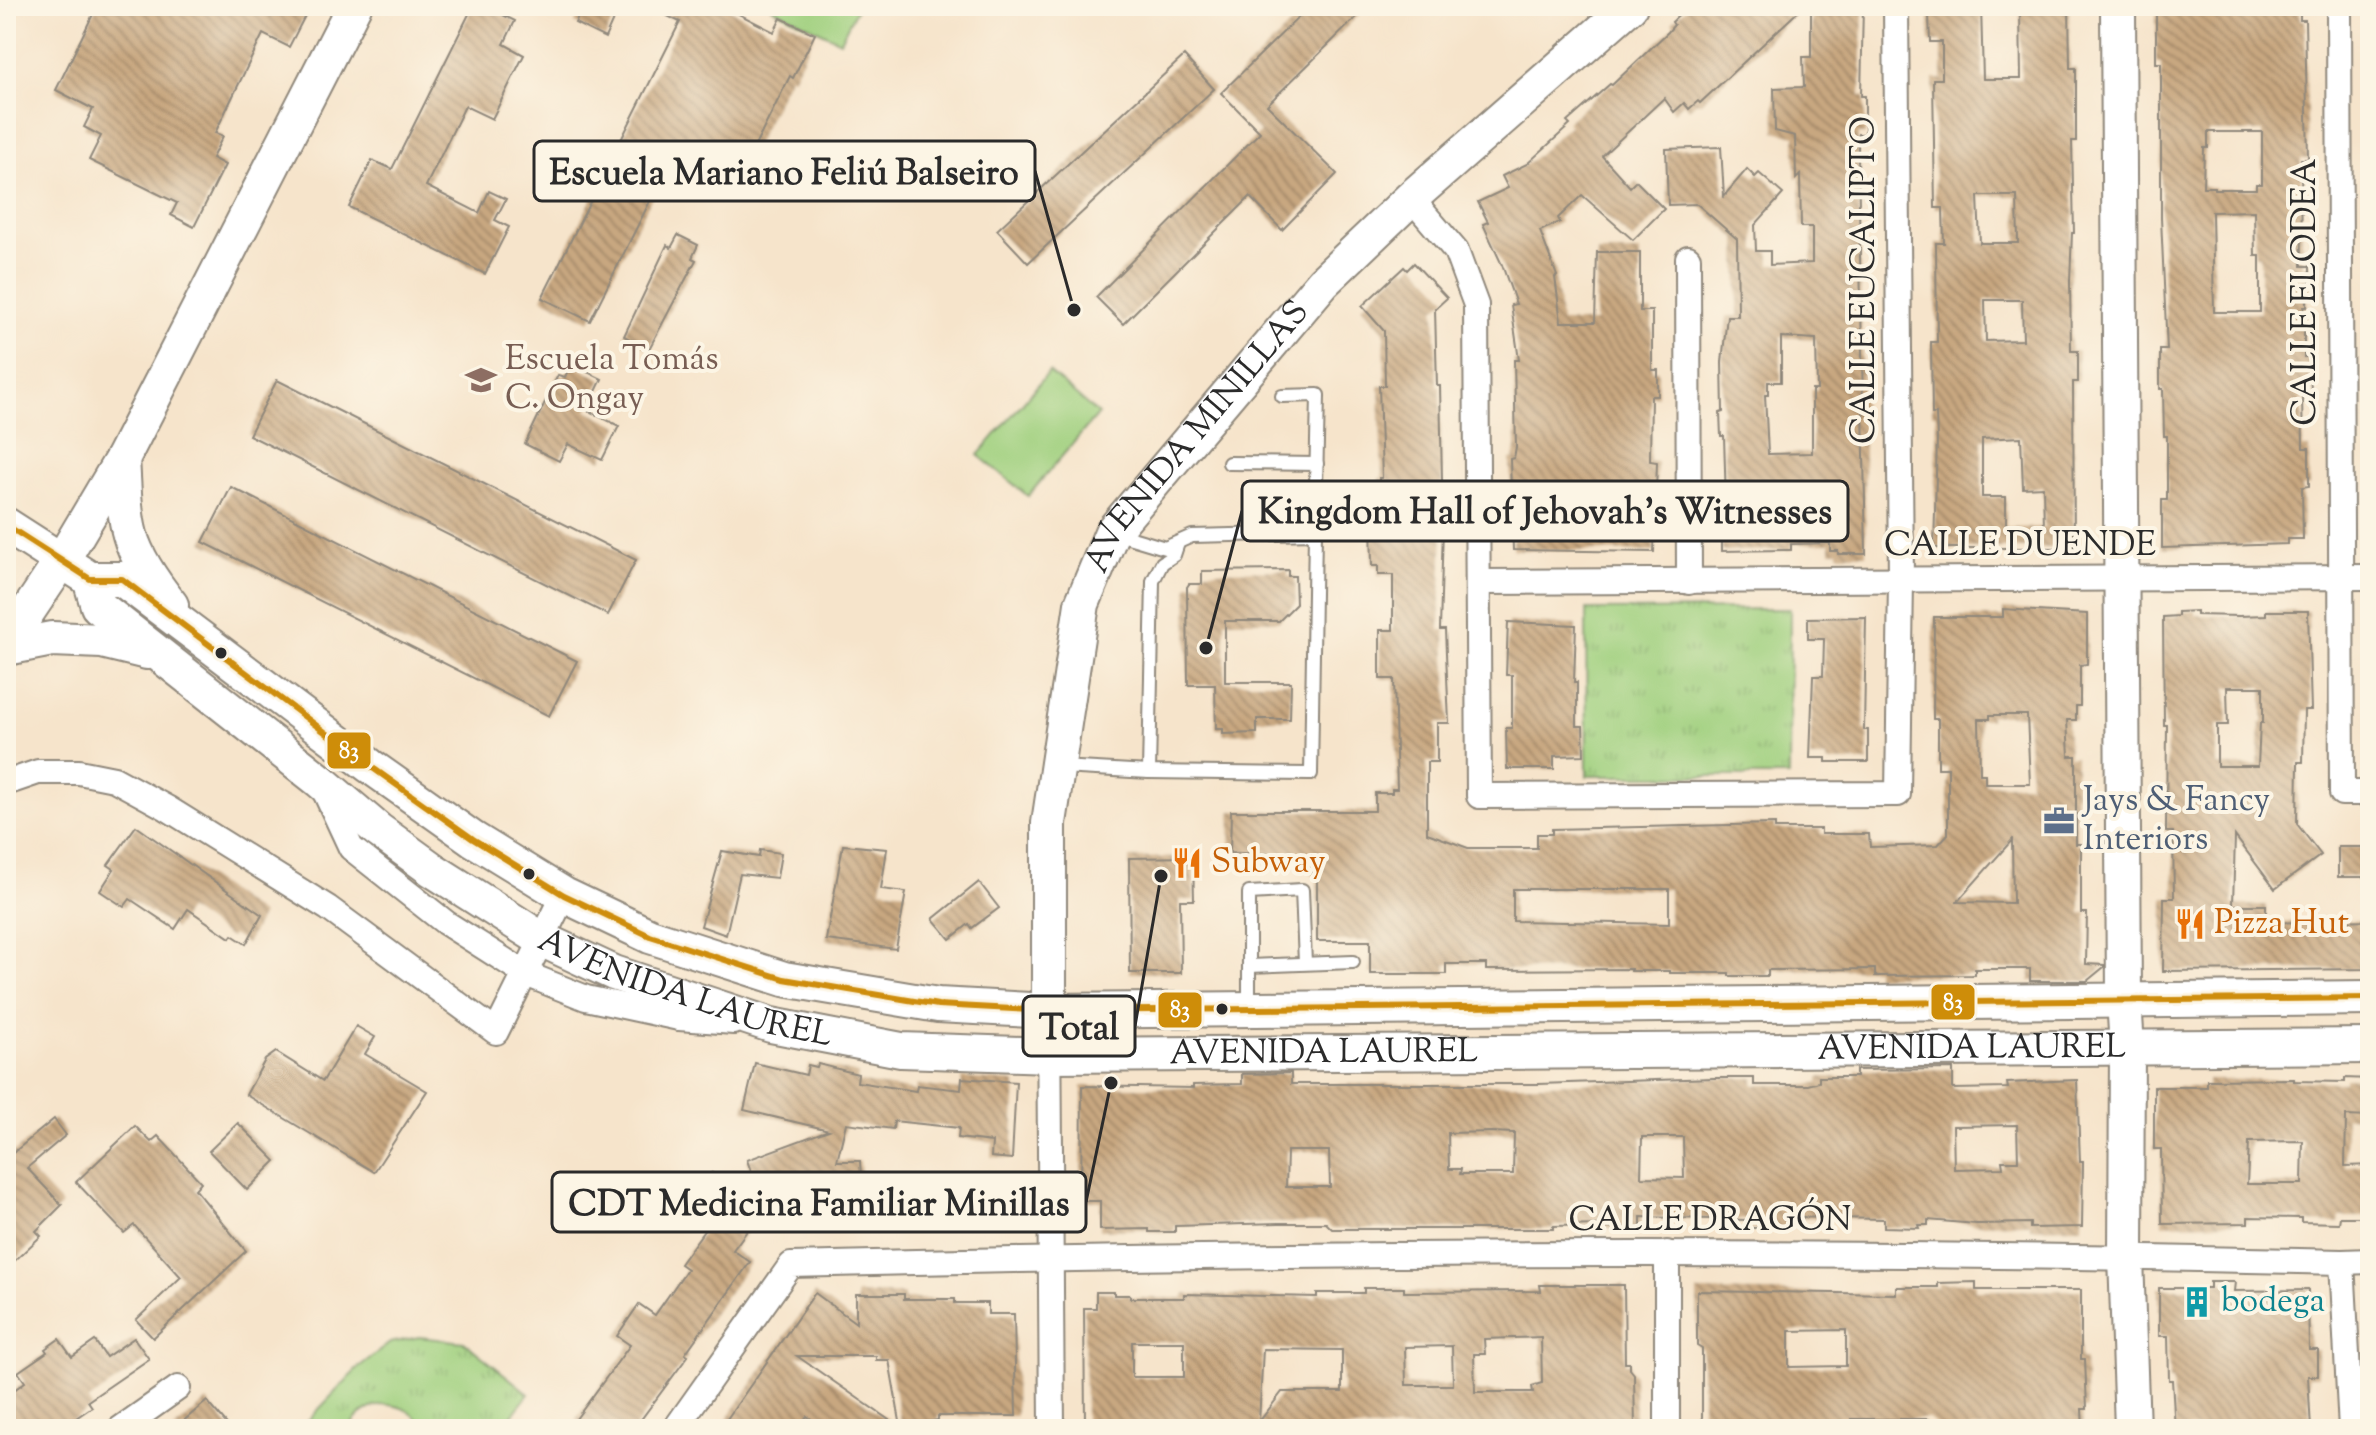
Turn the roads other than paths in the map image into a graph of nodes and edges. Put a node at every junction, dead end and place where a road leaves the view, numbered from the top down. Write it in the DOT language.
graph roads {
  1 [pos="354,6"];
  2 [pos="1630,6"];
  3 [pos="1896,6"];
  4 [pos="2118,6"];
  5 [pos="2339,6"];
  6 [pos="1411,198"];
  7 [pos="1688,258"];
  8 [pos="1282,396"];
  9 [pos="122,459"];
  10 [pos="1229,463"];
  11 [pos="1317,464"];
  12 [pos="6,525"];
  13 [pos="1112,532"];
  14 [pos="1315,533"];
  15 [pos="1178,543"];
  16 [pos="75,571"];
  17 [pos="2342,577"];
  18 [pos="2370,577"];
  19 [pos="2121,579"];
  20 [pos="1901,580"];
  21 [pos="1478,582"];
  22 [pos="1689,582"];
  23 [pos="191,631"];
  24 [pos="6,638"];
  25 [pos="6,648"];
  26 [pos="160,655"];
  27 [pos="1058,767"];
  28 [pos="1149,772"];
  29 [pos="319,780"];
  30 [pos="6,783"];
  31 [pos="2370,793"];
  32 [pos="564,895"];
  33 [pos="543,940"];
  34 [pos="1353,962"];
  35 [pos="1305,963"];
  36 [pos="1250,966"];
  37 [pos="526,974"];
  38 [pos="2370,998"];
  39 [pos="2124,999"];
  40 [pos="1249,1009"];
  41 [pos="1049,1011"];
  42 [pos="771,1025"];
  43 [pos="2370,1046"];
  44 [pos="2127,1048"];
  45 [pos="1049,1055"];
  46 [pos="1667,1253"];
  47 [pos="2126,1257"];
  48 [pos="1050,1259"];
  49 [pos="2370,1261"];
  50 [pos="2342,1262"];
  51 [pos="178,1388"];
  52 [pos="120,1429"];
  53 [pos="675,1429"];
  54 [pos="1052,1429"];
  55 [pos="1667,1429"];
  56 [pos="2132,1429"];
  57 [pos="2351,1429"];
  1 -- 9 [label="street"];
  2 -- 6 [label="street, AVENIDA MINILLAS"];
  3 -- 20 [label="street, CALLE EUCALIPTO"];
  4 -- 19 [label="street"];
  5 -- 17 [label="street, CALLE ELODEA"];
  6 -- 13 [label="street, AVENIDA MINILLAS"];
  6 -- 21 [label="street"];
  7 -- 22 [label="street"];
  8 -- 11 [label="lane"];
  9 -- 16 [label="street"];
  9 -- 23 [label="street"];
  10 -- 11 [label="lane"];
  11 -- 14 [label="lane"];
  12 -- 16 [label="street, AVENIDA LAUREL"];
  13 -- 15 [label="lane"];
  13 -- 27 [label="street, AVENIDA MINILLAS"];
  14 -- 15 [label="lane"];
  14 -- 28 [label="lane"];
  15 -- 28 [label="lane"];
  16 -- 23 [label="street, AVENIDA LAUREL"];
  16 -- 24 [label="street"];
  16 -- 26 [label="street, AVENIDA LAUREL"];
  17 -- 18 [label="street, CALLE DUENDE"];
  17 -- 19 [label="street, CALLE DUENDE"];
  17 -- 31 [label="street, CALLE ELODEA"];
  19 -- 20 [label="street, CALLE DUENDE"];
  19 -- 39 [label="street"];
  20 -- 21 [label="street, CALLE EUCALIPTO"];
  20 -- 22 [label="street, CALLE DUENDE"];
  21 -- 22 [label="street, CALLE DUENDE"];
  23 -- 32 [label="street, AVENIDA LAUREL"];
  25 -- 26 [label="street"];
  26 -- 29 [label="street, AVENIDA LAUREL"];
  27 -- 28 [label="lane"];
  27 -- 41 [label="street, AVENIDA MINILLAS"];
  29 -- 33 [label="street, AVENIDA LAUREL"];
  29 -- 37 [label="street"];
  30 -- 37 [label="street"];
  32 -- 33 [label="street"];
  32 -- 41 [label="street, AVENIDA LAUREL"];
  33 -- 37 [label="street"];
  33 -- 42 [label="street, AVENIDA LAUREL"];
  34 -- 35 [label="lane"];
  35 -- 36 [label="lane"];
  35 -- 36 [label="lane"];
  36 -- 40 [label="lane"];
  37 -- 42 [label="street"];
  38 -- 39 [label="street, AVENIDA LAUREL"];
  39 -- 40 [label="street, AVENIDA LAUREL"];
  39 -- 44 [label="street"];
  40 -- 41 [label="street, AVENIDA LAUREL"];
  41 -- 45 [label="street"];
  42 -- 45 [label="street, AVENIDA LAUREL"];
  43 -- 44 [label="street, AVENIDA LAUREL"];
  44 -- 45 [label="street, AVENIDA LAUREL"];
  44 -- 47 [label="street"];
  45 -- 48 [label="street"];
  46 -- 47 [label="street, CALLE DRAGÓN"];
  46 -- 48 [label="street, CALLE DRAGÓN"];
  46 -- 55 [label="street"];
  47 -- 50 [label="street, CALLE DRAGÓN"];
  47 -- 56 [label="street"];
  48 -- 53 [label="street, CALLE DRAGÓN"];
  48 -- 54 [label="street"];
  49 -- 50 [label="street, CALLE DRAGÓN"];
  50 -- 57 [label="street"];
  51 -- 52 [label="street"];
}
